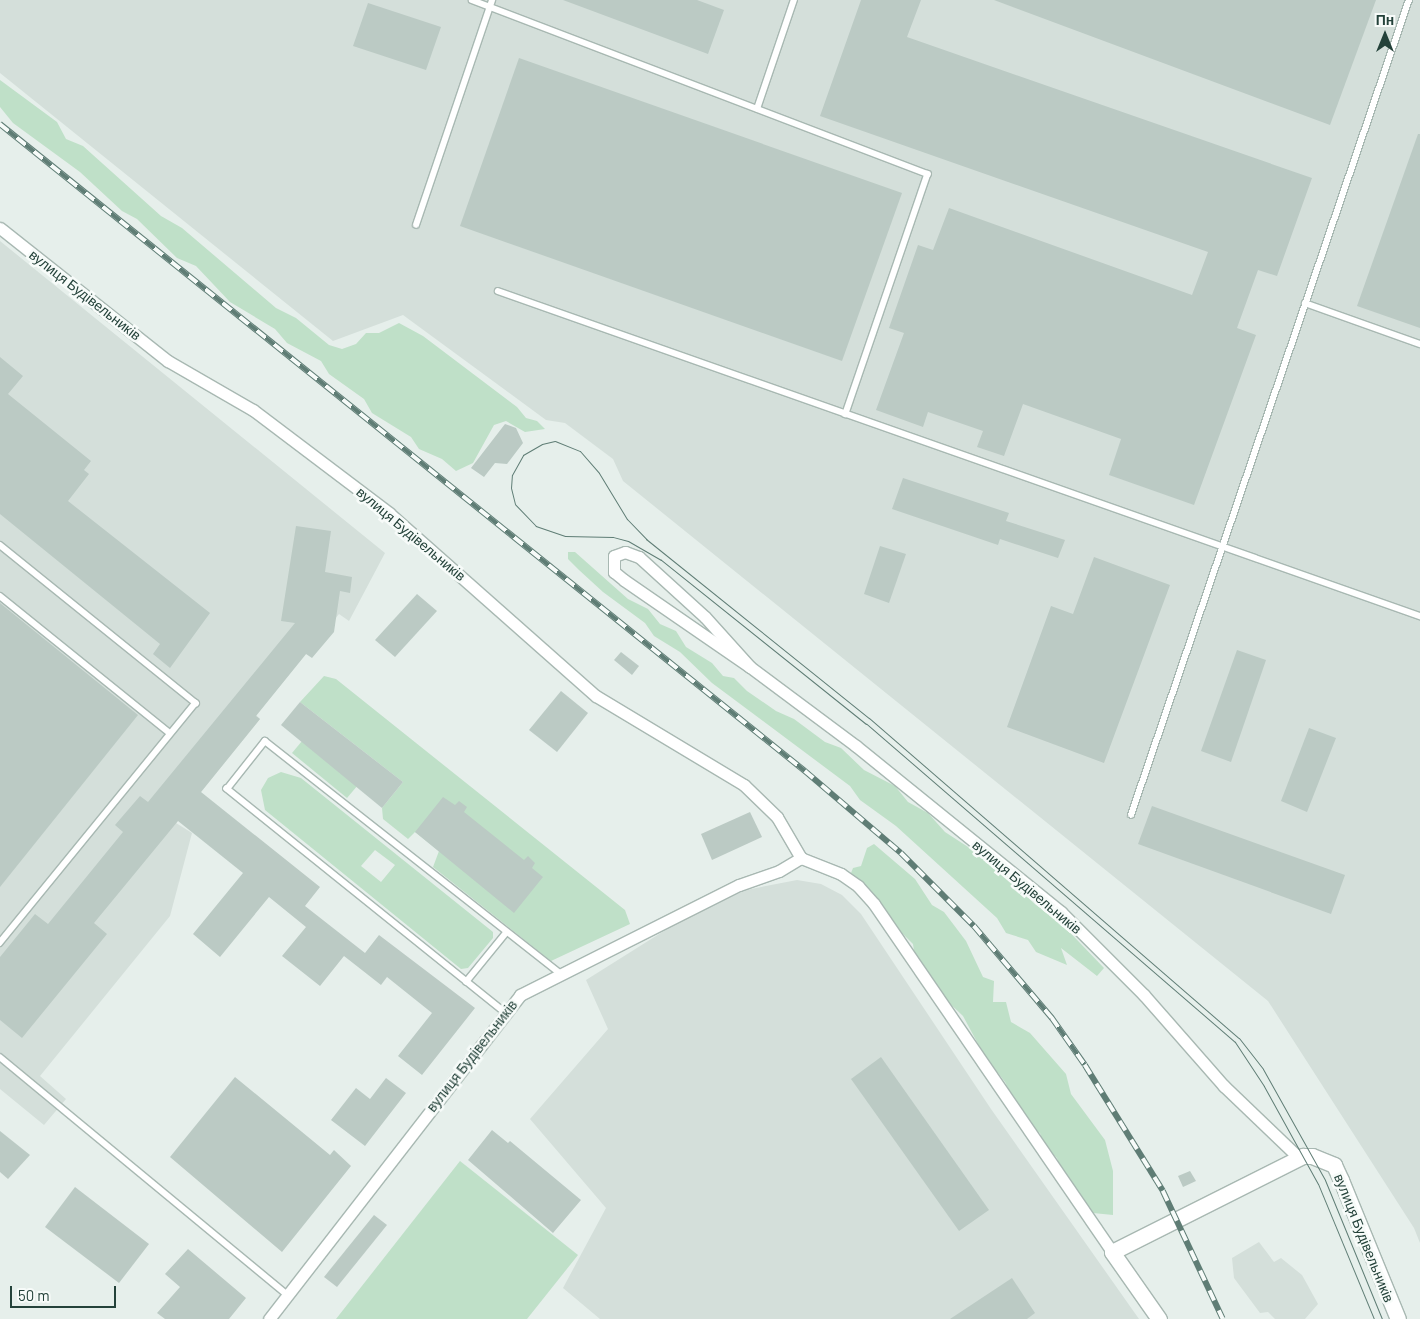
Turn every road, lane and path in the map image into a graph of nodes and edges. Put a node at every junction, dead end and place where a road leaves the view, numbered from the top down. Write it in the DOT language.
graph roads {
  1 [pos="472,0"];
  2 [pos="794,0"];
  3 [pos="1409,0"];
  4 [pos="491,3"];
  5 [pos="756,109"];
  6 [pos="416,225"];
  7 [pos="0,228"];
  8 [pos="498,291"];
  9 [pos="1305,303"];
  10 [pos="1420,344"];
  11 [pos="846,414"];
  12 [pos="0,545"];
  13 [pos="1222,546"];
  14 [pos="0,596"];
  15 [pos="1420,616"];
  16 [pos="750,667"];
  17 [pos="170,733"];
  18 [pos="1131,815"];
  19 [pos="801,858"];
  20 [pos="506,933"];
  21 [pos="0,943"];
  22 [pos="560,974"];
  23 [pos="466,982"];
  24 [pos="504,1012"];
  25 [pos="0,1057"];
  26 [pos="1299,1158"];
  27 [pos="1112,1252"];
  28 [pos="288,1295"];
  29 [pos="273,1318"];
  30 [pos="1158,1319"];
  31 [pos="1398,1319"];
  1 -- 4 [label="lane"];
  2 -- 5 [label="lane"];
  3 -- 9 [label="lane"];
  4 -- 5 [label="lane"];
  4 -- 6 [label="lane"];
  5 -- 11 [label="lane"];
  7 -- 19 [label="street, вулиця Будівельників"];
  8 -- 11 [label="lane"];
  9 -- 10 [label="lane"];
  9 -- 13 [label="lane"];
  11 -- 13 [label="lane"];
  12 -- 17 [label="lane"];
  13 -- 15 [label="lane"];
  13 -- 18 [label="lane"];
  14 -- 17 [label="lane"];
  16 -- 16 [label="street, вулиця Будівельників"];
  16 -- 26 [label="street, вулиця Будівельників"];
  17 -- 21 [label="lane"];
  19 -- 22 [label="street, вулиця Будівельників"];
  19 -- 27 [label="street"];
  20 -- 22 [label="lane"];
  20 -- 23 [label="lane"];
  20 -- 23 [label="lane"];
  22 -- 24 [label="street, вулиця Будівельників"];
  23 -- 24 [label="lane"];
  24 -- 28 [label="street, вулиця Будівельників"];
  25 -- 28 [label="lane"];
  26 -- 27 [label="street, вулиця Будівельників"];
  26 -- 31 [label="street, вулиця Будівельників"];
  27 -- 30 [label="street"];
  28 -- 29 [label="street, вулиця Будівельників"];
}
